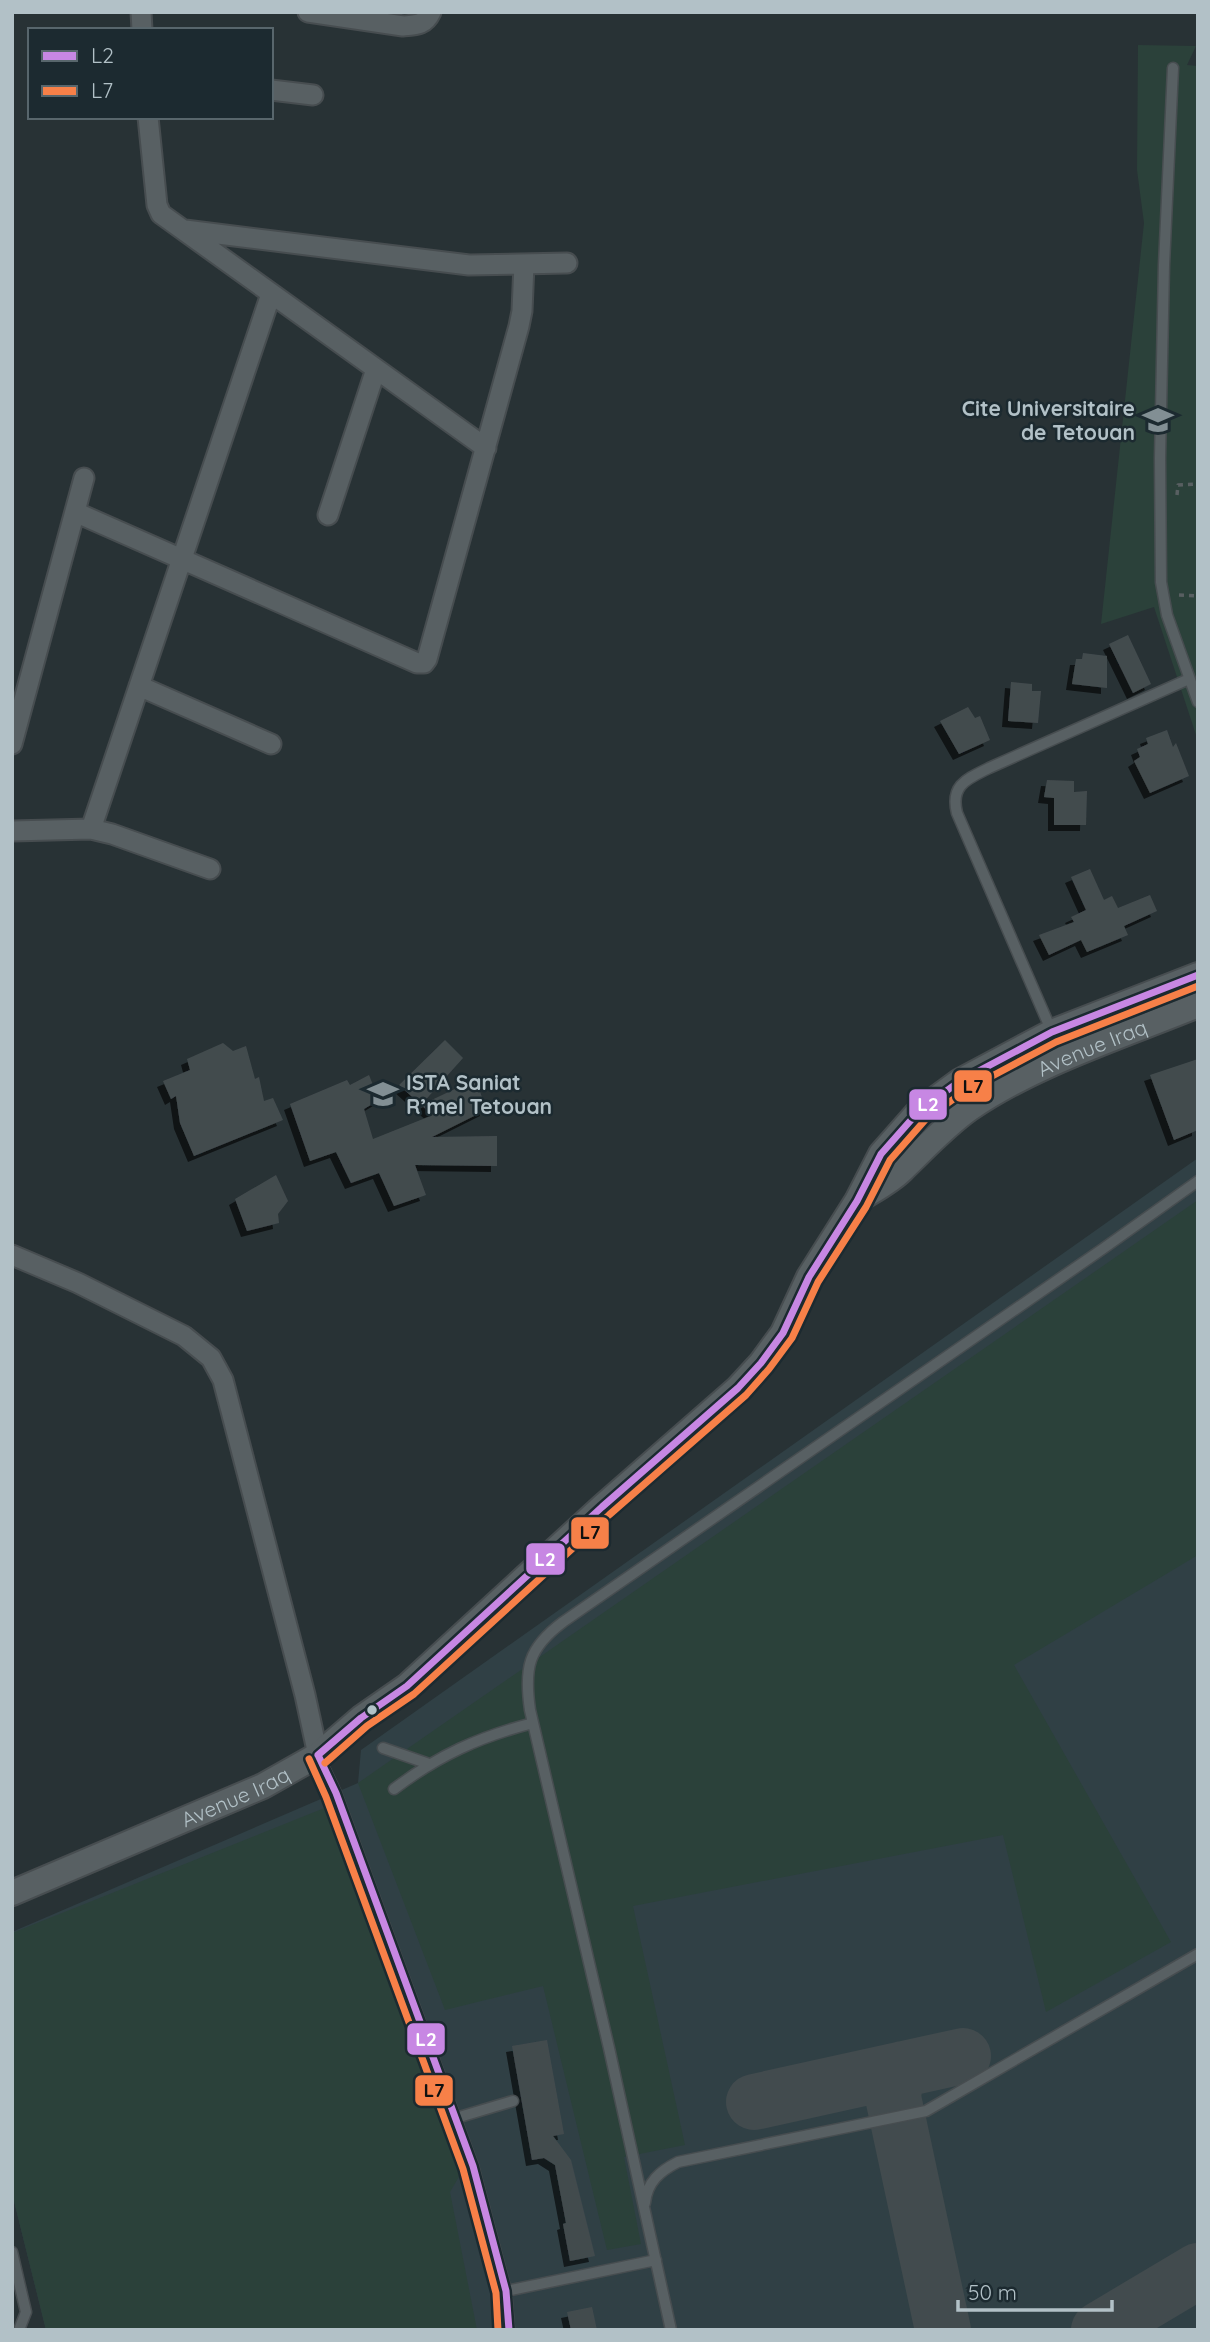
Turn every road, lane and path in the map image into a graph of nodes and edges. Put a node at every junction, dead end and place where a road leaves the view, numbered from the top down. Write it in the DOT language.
graph roads {
  1 [pos="308,12"];
  2 [pos="431,12"];
  3 [pos="1174,68"];
  4 [pos="273,90"];
  5 [pos="313,94"];
  6 [pos="148,119"];
  7 [pos="181,229"];
  8 [pos="567,263"];
  9 [pos="524,264"];
  10 [pos="271,293"];
  11 [pos="376,369"];
  12 [pos="486,448"];
  13 [pos="84,478"];
  14 [pos="1198,484"];
  15 [pos="1177,499"];
  16 [pos="75,512"];
  17 [pos="328,515"];
  18 [pos="182,559"];
  19 [pos="1171,595"];
  20 [pos="1198,596"];
  21 [pos="1189,680"];
  22 [pos="139,686"];
  23 [pos="1198,702"];
  24 [pos="12,744"];
  25 [pos="271,744"];
  26 [pos="91,828"];
  27 [pos="12,831"];
  28 [pos="210,869"];
  29 [pos="1198,975"];
  30 [pos="1198,1005"];
  31 [pos="1052,1032"];
  32 [pos="1198,1181"];
  33 [pos="857,1201"];
  34 [pos="12,1255"];
  35 [pos="533,1723"];
  36 [pos="383,1748"];
  37 [pos="318,1755"];
  38 [pos="429,1764"];
  39 [pos="394,1789"];
  40 [pos="12,1893"];
  41 [pos="1198,1954"];
  42 [pos="513,2101"];
  43 [pos="456,2118"];
  44 [pos="645,2210"];
  45 [pos="12,2252"];
  46 [pos="656,2260"];
  47 [pos="506,2291"];
  48 [pos="19,2330"];
  49 [pos="509,2330"];
  50 [pos="671,2330"];
  1 -- 2 [label="street"];
  3 -- 21 [label="lane"];
  4 -- 5 [label="street"];
  6 -- 7 [label="street"];
  7 -- 9 [label="street"];
  7 -- 10 [label="street"];
  8 -- 9 [label="street"];
  9 -- 12 [label="street"];
  10 -- 11 [label="street"];
  10 -- 18 [label="street"];
  11 -- 12 [label="street"];
  11 -- 17 [label="street"];
  12 -- 18 [label="street"];
  13 -- 16 [label="street"];
  14 -- 15 [label="path"];
  16 -- 18 [label="street"];
  16 -- 24 [label="street"];
  18 -- 22 [label="street"];
  19 -- 20 [label="path"];
  21 -- 23 [label="lane"];
  21 -- 31 [label="lane"];
  22 -- 25 [label="street"];
  22 -- 26 [label="street"];
  26 -- 27 [label="street"];
  26 -- 28 [label="street"];
  29 -- 31 [label="street, Avenue Iraq"];
  30 -- 33 [label="street, Avenue Iraq"];
  31 -- 33 [label="street, Avenue Iraq"];
  32 -- 35 [label="lane"];
  33 -- 37 [label="street, Avenue Iraq"];
  34 -- 37 [label="street"];
  35 -- 38 [label="lane"];
  35 -- 44 [label="lane"];
  36 -- 38 [label="lane"];
  37 -- 40 [label="street, Avenue Iraq"];
  37 -- 43 [label="lane"];
  38 -- 39 [label="lane"];
  41 -- 44 [label="lane"];
  42 -- 43 [label="lane"];
  43 -- 47 [label="lane"];
  44 -- 46 [label="lane"];
  45 -- 48 [label="lane"];
  46 -- 47 [label="lane"];
  46 -- 50 [label="lane"];
  47 -- 49 [label="lane"];
}
